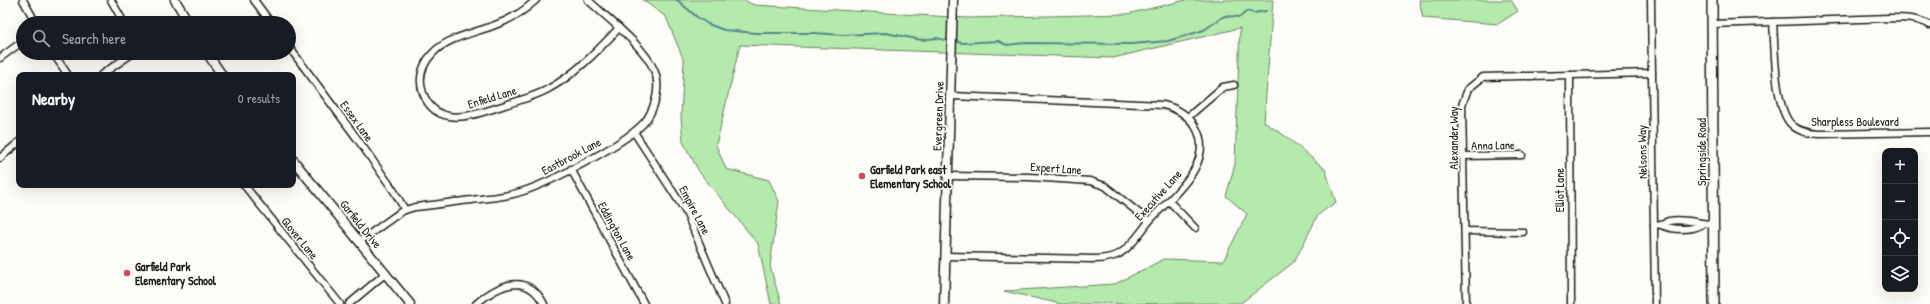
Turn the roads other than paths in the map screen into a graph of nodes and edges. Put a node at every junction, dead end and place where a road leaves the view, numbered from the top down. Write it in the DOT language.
graph roads {
  1 [pos="23,0"];
  2 [pos="111,0"];
  3 [pos="175,0"];
  4 [pos="254,0"];
  5 [pos="536,0"];
  6 [pos="588,0"];
  7 [pos="954,0"];
  8 [pos="1651,0"];
  9 [pos="1712,0"];
  10 [pos="32,16"];
  11 [pos="120,16"];
  12 [pos="184,16"];
  13 [pos="266,16"];
  14 [pos="1773,22"];
  15 [pos="1712,24"];
  16 [pos="1930,25"];
  17 [pos="619,28"];
  18 [pos="16,46"];
  19 [pos="296,56"];
  20 [pos="0,58"];
  21 [pos="58,60"];
  22 [pos="123,60"];
  23 [pos="212,60"];
  24 [pos="66,72"];
  25 [pos="105,72"];
  26 [pos="220,72"];
  27 [pos="1652,74"];
  28 [pos="1570,75"];
  29 [pos="1234,85"];
  30 [pos="951,96"];
  31 [pos="1188,117"];
  32 [pos="634,132"];
  33 [pos="1930,132"];
  34 [pos="16,145"];
  35 [pos="1522,155"];
  36 [pos="1463,156"];
  37 [pos="0,158"];
  38 [pos="296,164"];
  39 [pos="571,169"];
  40 [pos="948,176"];
  41 [pos="246,188"];
  42 [pos="1169,201"];
  43 [pos="405,210"];
  44 [pos="1149,222"];
  45 [pos="1714,224"];
  46 [pos="1658,225"];
  47 [pos="1195,228"];
  48 [pos="1465,232"];
  49 [pos="1523,232"];
  50 [pos="360,241"];
  51 [pos="946,256"];
  52 [pos="386,273"];
  53 [pos="340,304"];
  54 [pos="349,304"];
  55 [pos="410,304"];
  56 [pos="476,304"];
  57 [pos="544,304"];
  58 [pos="644,304"];
  59 [pos="725,304"];
  60 [pos="944,304"];
  61 [pos="1466,304"];
  62 [pos="1571,304"];
  63 [pos="1655,304"];
  64 [pos="1714,304"];
  1 -- 10 [label="street"];
  2 -- 11 [label="street"];
  3 -- 12 [label="street"];
  4 -- 13 [label="street"];
  5 -- 17 [label="street, Enfield Lane"];
  6 -- 17 [label="street, Eastbrook Lane"];
  7 -- 30 [label="street, Evergreen Drive"];
  8 -- 27 [label="street, Nelsons Way"];
  9 -- 15 [label="main road, Springside Road"];
  14 -- 15 [label="street"];
  14 -- 16 [label="street"];
  14 -- 33 [label="street, Sharpless Boulevard"];
  15 -- 45 [label="main road, Springside Road"];
  17 -- 32 [label="street, Eastbrook Lane"];
  18 -- 20 [label="street"];
  19 -- 43 [label="street, Essex Lane"];
  21 -- 24 [label="street"];
  22 -- 25 [label="street"];
  23 -- 26 [label="street"];
  27 -- 28 [label="street, Alexander Way"];
  27 -- 46 [label="street, Nelsons Way"];
  28 -- 36 [label="street, Alexander Way"];
  28 -- 62 [label="street, Elliot Lane"];
  29 -- 31 [label="street"];
  30 -- 31 [label="street, Executive Lane"];
  30 -- 40 [label="street, Evergreen Drive"];
  31 -- 42 [label="street, Executive Lane"];
  32 -- 39 [label="street, Eastbrook Lane"];
  32 -- 59 [label="street, Empire Lane"];
  34 -- 37 [label="street"];
  35 -- 36 [label="street, Anna Lane"];
  36 -- 48 [label="street, Alexander Way"];
  38 -- 50 [label="street, Garfield Drive"];
  39 -- 43 [label="street, Eastbrook Lane"];
  39 -- 58 [label="street, Eddington Lane"];
  40 -- 44 [label="street, Expert Lane"];
  40 -- 51 [label="street, Evergreen Drive"];
  41 -- 53 [label="street, Glover Lane"];
  42 -- 44 [label="street, Executive Lane"];
  42 -- 47 [label="street"];
  43 -- 50 [label="street, Eastbrook Lane"];
  44 -- 51 [label="street, Executive Lane"];
  45 -- 46 [label="street"];
  45 -- 64 [label="main road, Springside Road"];
  46 -- 63 [label="street, Nelsons Way"];
  48 -- 49 [label="street"];
  48 -- 61 [label="street, Alexander Way"];
  50 -- 52 [label="street, Garfield Drive"];
  51 -- 60 [label="street, Evergreen Drive"];
  52 -- 54 [label="street"];
  52 -- 55 [label="street, Garfield Drive"];
  56 -- 57 [label="street"];
}
